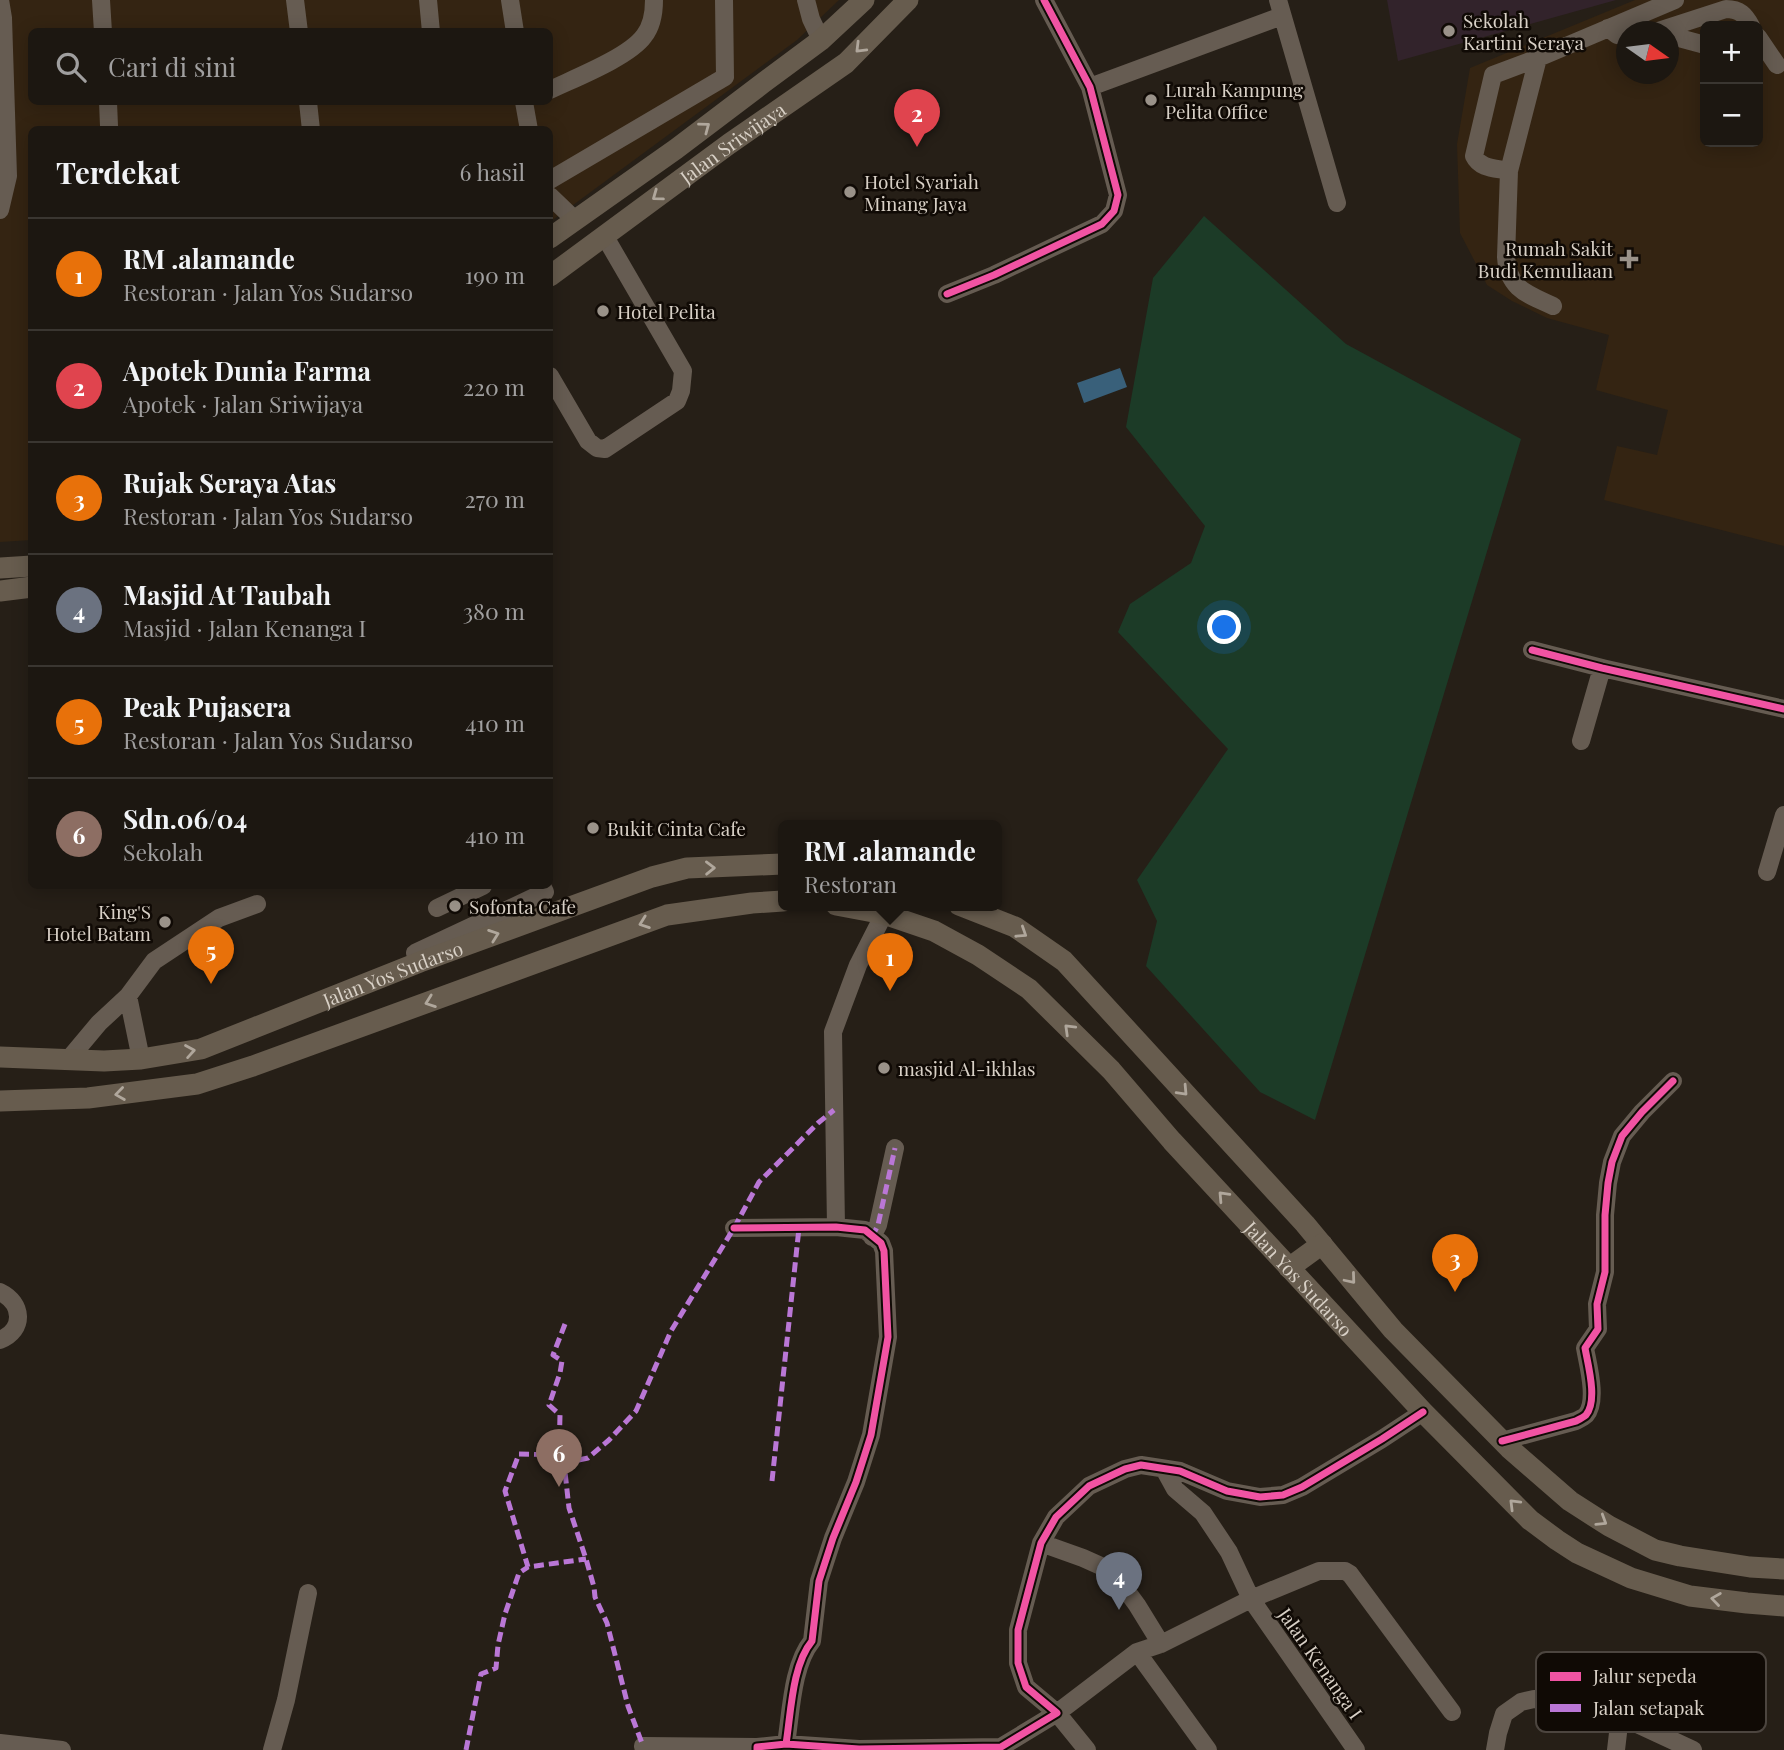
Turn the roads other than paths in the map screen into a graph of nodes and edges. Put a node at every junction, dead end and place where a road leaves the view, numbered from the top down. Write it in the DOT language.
graph roads {
  1 [pos="0,0"];
  2 [pos="101,0"];
  3 [pos="295,0"];
  4 [pos="428,0"];
  5 [pos="510,0"];
  6 [pos="654,0"];
  7 [pos="724,0"];
  8 [pos="806,0"];
  9 [pos="864,0"];
  10 [pos="908,0"];
  11 [pos="1044,0"];
  12 [pos="1675,0"];
  13 [pos="1280,8"];
  14 [pos="1747,21"];
  15 [pos="1679,24"];
  16 [pos="103,28"];
  17 [pos="298,28"];
  18 [pos="431,28"];
  19 [pos="514,28"];
  20 [pos="1608,28"];
  21 [pos="1616,33"];
  22 [pos="1679,38"];
  23 [pos="821,40"];
  24 [pos="1700,44"];
  25 [pos="1763,44"];
  26 [pos="1538,58"];
  27 [pos="1763,62"];
  28 [pos="1780,67"];
  29 [pos="725,77"];
  30 [pos="1090,87"];
  31 [pos="756,88"];
  32 [pos="553,89"];
  33 [pos="108,105"];
  34 [pos="308,105"];
  35 [pos="525,105"];
  36 [pos="781,108"];
  37 [pos="109,126"];
  38 [pos="311,126"];
  39 [pos="528,126"];
  40 [pos="1509,171"];
  41 [pos="553,178"];
  42 [pos="553,199"];
  43 [pos="1337,203"];
  44 [pos="0,210"];
  45 [pos="575,220"];
  46 [pos="553,235"];
  47 [pos="604,235"];
  48 [pos="553,274"];
  49 [pos="947,294"];
  50 [pos="1553,306"];
  51 [pos="553,381"];
  52 [pos="28,566"];
  53 [pos="0,568"];
  54 [pos="28,588"];
  55 [pos="0,591"];
  56 [pos="1532,650"];
  57 [pos="1602,668"];
  58 [pos="1784,709"];
  59 [pos="1581,741"];
  60 [pos="1784,815"];
  61 [pos="778,864"];
  62 [pos="1767,872"];
  63 [pos="478,889"];
  64 [pos="544,889"];
  65 [pos="778,901"];
  66 [pos="257,904"];
  67 [pos="437,908"];
  68 [pos="868,911"];
  69 [pos="974,911"];
  70 [pos="884,914"];
  71 [pos="420,962"];
  72 [pos="128,996"];
  73 [pos="0,1057"];
  74 [pos="141,1059"];
  75 [pos="68,1060"];
  76 [pos="1673,1081"];
  77 [pos="0,1101"];
  78 [pos="895,1148"];
  79 [pos="836,1227"];
  80 [pos="734,1228"];
  81 [pos="872,1237"];
  82 [pos="1322,1244"];
  83 [pos="1289,1268"];
  84 [pos="0,1292"];
  85 [pos="0,1340"];
  86 [pos="1423,1412"];
  87 [pos="1502,1441"];
  88 [pos="1164,1469"];
  89 [pos="1041,1543"];
  90 [pos="1784,1569"];
  91 [pos="308,1593"];
  92 [pos="1251,1600"];
  93 [pos="1784,1606"];
  94 [pos="1161,1644"];
  95 [pos="1137,1652"];
  96 [pos="1536,1699"];
  97 [pos="1452,1712"];
  98 [pos="1057,1713"];
  99 [pos="1618,1732"];
  100 [pos="1654,1732"];
  101 [pos="0,1743"];
  102 [pos="786,1744"];
  103 [pos="757,1748"];
  104 [pos="1001,1748"];
  105 [pos="62,1750"];
  106 [pos="272,1750"];
  107 [pos="644,1750"];
  108 [pos="859,1750"];
  109 [pos="1087,1750"];
  110 [pos="1208,1750"];
  111 [pos="1356,1750"];
  112 [pos="1495,1750"];
  113 [pos="1616,1750"];
  114 [pos="1693,1750"];
  1 -- 44 [label="street"];
  2 -- 16 [label="street"];
  3 -- 17 [label="street"];
  4 -- 18 [label="street"];
  5 -- 19 [label="street"];
  6 -- 32 [label="street"];
  7 -- 29 [label="street"];
  8 -- 23 [label="street"];
  9 -- 23 [label="main road, Jalan Sriwijaya"];
  10 -- 36 [label="main road, Jalan Sriwijaya, one-way"];
  11 -- 30 [label="street"];
  12 -- 20 [label="street"];
  13 -- 30 [label="street"];
  13 -- 43 [label="street"];
  14 -- 15 [label="street"];
  20 -- 21 [label="street"];
  20 -- 26 [label="street"];
  22 -- 24 [label="street"];
  23 -- 31 [label="main road, Jalan Sriwijaya"];
  25 -- 28 [label="street"];
  26 -- 40 [label="street"];
  26 -- 40 [label="street"];
  27 -- 28 [label="street"];
  29 -- 31 [label="street"];
  29 -- 41 [label="street"];
  30 -- 49 [label="street"];
  31 -- 36 [label="main road"];
  45 -- 31 [label="main road, Jalan Sriwijaya, one-way"];
  33 -- 37 [label="street"];
  34 -- 38 [label="street"];
  35 -- 39 [label="street"];
  36 -- 47 [label="main road, Jalan Sriwijaya, one-way"];
  40 -- 50 [label="street"];
  42 -- 45 [label="street"];
  45 -- 46 [label="main road, Jalan Sriwijaya"];
  47 -- 48 [label="main road, Jalan Sriwijaya"];
  47 -- 51 [label="street"];
  52 -- 53 [label="main road"];
  54 -- 55 [label="main road"];
  56 -- 57 [label="street"];
  57 -- 58 [label="street"];
  57 -- 59 [label="street"];
  60 -- 62 [label="street"];
  71 -- 61 [label="main road, Jalan Yos Sudarso, one-way"];
  63 -- 67 [label="street"];
  64 -- 71 [label="street"];
  65 -- 77 [label="main road, Jalan Yos Sudarso, one-way"];
  66 -- 72 [label="street"];
  68 -- 70 [label="main road, Jalan Yos Sudarso"];
  69 -- 82 [label="main road, Jalan Yos Sudarso, one-way"];
  70 -- 79 [label="street"];
  83 -- 70 [label="main road, Jalan Yos Sudarso, one-way"];
  74 -- 71 [label="main road, Jalan Yos Sudarso, one-way"];
  72 -- 74 [label="street"];
  72 -- 75 [label="street"];
  73 -- 75 [label="main road, Jalan Yos Sudarso"];
  74 -- 75 [label="main road, Jalan Yos Sudarso"];
  76 -- 87 [label="street"];
  78 -- 81 [label="street"];
  79 -- 80 [label="street"];
  79 -- 81 [label="street"];
  81 -- 102 [label="street"];
  82 -- 83 [label="main road"];
  82 -- 87 [label="main road, Jalan Yos Sudarso, one-way"];
  83 -- 86 [label="main road, Jalan Yos Sudarso"];
  84 -- 85 [label="street"];
  86 -- 88 [label="street"];
  93 -- 86 [label="main road, Jalan Yos Sudarso, one-way"];
  87 -- 90 [label="main road, Jalan Yos Sudarso, one-way"];
  88 -- 89 [label="street"];
  88 -- 92 [label="street, Jalan Kenanga I"];
  89 -- 94 [label="street"];
  89 -- 98 [label="street"];
  91 -- 106 [label="street"];
  92 -- 94 [label="street"];
  92 -- 97 [label="street"];
  92 -- 111 [label="street, Jalan Kenanga I"];
  94 -- 95 [label="street"];
  95 -- 98 [label="street"];
  95 -- 110 [label="street"];
  96 -- 112 [label="street"];
  98 -- 104 [label="street"];
  98 -- 109 [label="street"];
  99 -- 113 [label="street"];
  100 -- 114 [label="street"];
  101 -- 105 [label="street"];
  102 -- 103 [label="street"];
  102 -- 108 [label="street"];
  103 -- 107 [label="street"];
  104 -- 108 [label="street"];
}
